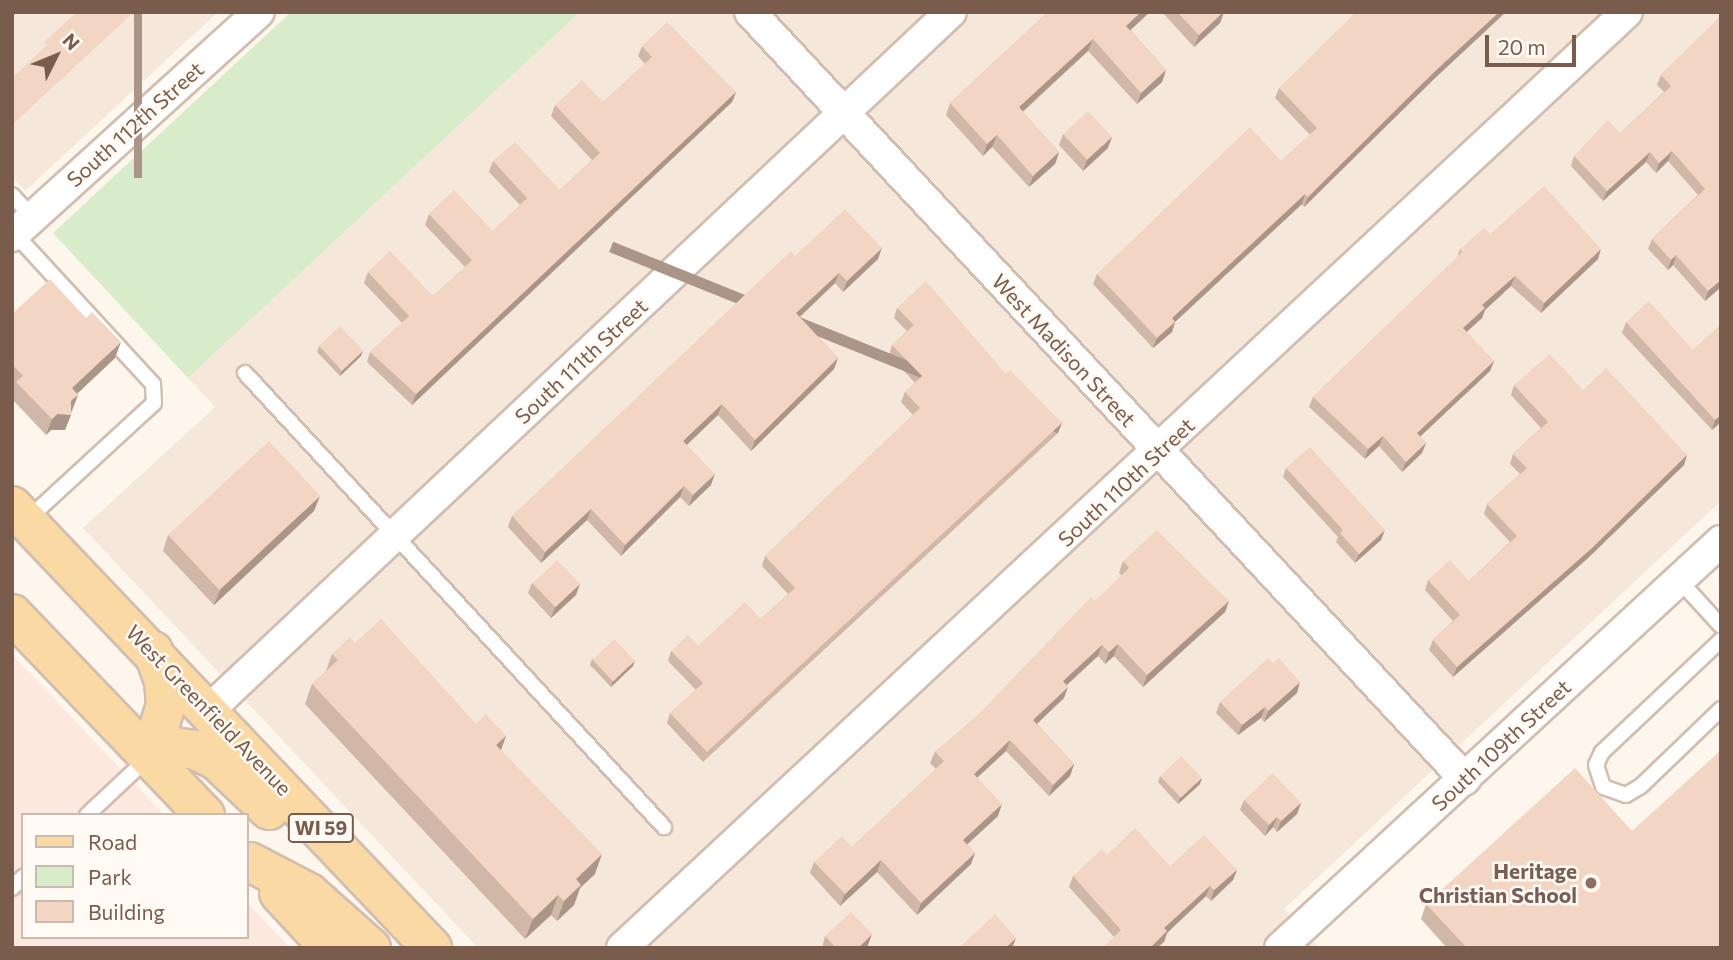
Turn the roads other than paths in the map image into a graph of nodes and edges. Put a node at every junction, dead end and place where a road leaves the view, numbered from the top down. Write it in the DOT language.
graph roads {
  1 [pos="259,12"];
  2 [pos="750,12"];
  3 [pos="951,12"];
  4 [pos="1627,12"];
  5 [pos="844,113"];
  6 [pos="12,195"];
  7 [pos="20,229"];
  8 [pos="245,373"];
  9 [pos="1158,452"];
  10 [pos="19,513"];
  11 [pos="396,536"];
  12 [pos="1721,541"];
  13 [pos="1679,580"];
  14 [pos="12,614"];
  15 [pos="1721,626"];
  16 [pos="1721,640"];
  17 [pos="153,650"];
  18 [pos="210,709"];
  19 [pos="1721,709"];
  20 [pos="150,756"];
  21 [pos="1465,779"];
  22 [pos="89,813"];
  23 [pos="203,813"];
  24 [pos="664,827"];
  25 [pos="248,860"];
  26 [pos="406,920"];
  27 [pos="330,948"];
  28 [pos="371,948"];
  29 [pos="432,948"];
  30 [pos="622,948"];
  31 [pos="1280,948"];
  1 -- 7 [label="street, South 112th Street"];
  2 -- 5 [label="street, West Madison Street"];
  3 -- 5 [label="street, South 111th Street"];
  4 -- 9 [label="street, South 110th Street"];
  5 -- 9 [label="street, West Madison Street"];
  5 -- 11 [label="street, South 111th Street"];
  6 -- 7 [label="lane"];
  7 -- 10 [label="lane"];
  8 -- 11 [label="lane"];
  9 -- 21 [label="street, West Madison Street"];
  9 -- 30 [label="street, South 110th Street"];
  10 -- 17 [label="main road, West Greenfield Avenue / WI 59"];
  11 -- 18 [label="street, South 111th Street"];
  11 -- 24 [label="lane"];
  12 -- 13 [label="street, South 109th Street"];
  13 -- 15 [label="lane"];
  13 -- 21 [label="street, South 109th Street"];
  14 -- 20 [label="main road"];
  16 -- 19 [label="lane"];
  17 -- 18 [label="main road, West Greenfield Avenue / WI 59"];
  17 -- 20 [label="main road"];
  18 -- 26 [label="main road, West Greenfield Avenue / WI 59"];
  20 -- 22 [label="lane"];
  20 -- 23 [label="main road"];
  20 -- 26 [label="main road"];
  21 -- 31 [label="street, South 109th Street"];
  25 -- 27 [label="main road"];
  25 -- 28 [label="main road"];
  26 -- 29 [label="main road, West Greenfield Avenue / WI 59"];
}
